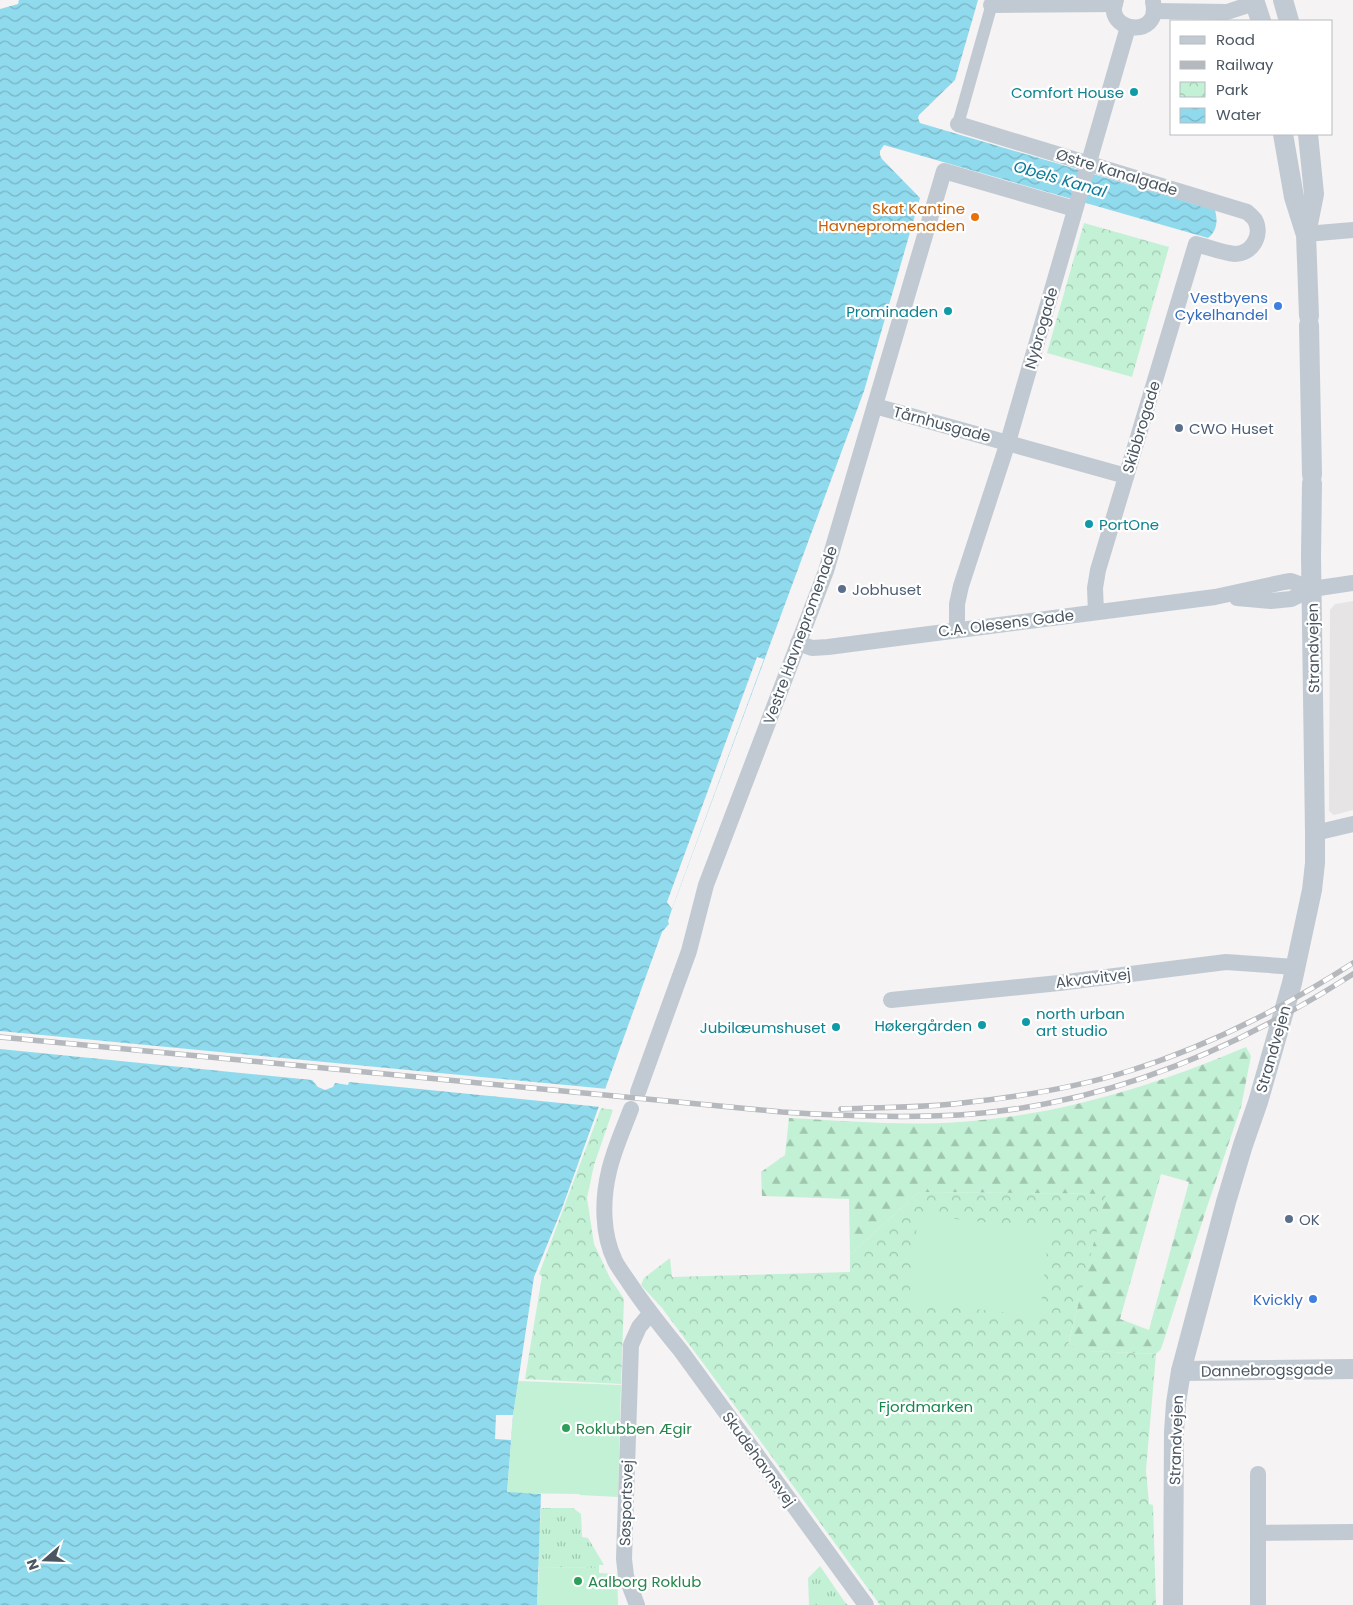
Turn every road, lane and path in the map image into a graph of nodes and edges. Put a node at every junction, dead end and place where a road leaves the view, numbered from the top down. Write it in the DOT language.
graph roads {
  1 [pos="1283,0"];
  2 [pos="1115,2"];
  3 [pos="992,3"];
  4 [pos="1153,6"];
  5 [pos="1258,6"];
  6 [pos="1290,20"];
  7 [pos="1128,27"];
  8 [pos="958,124"];
  9 [pos="1283,135"];
  10 [pos="1308,135"];
  11 [pos="1088,165"];
  12 [pos="1076,206"];
  13 [pos="1353,230"];
  14 [pos="1306,234"];
  15 [pos="1196,244"];
  16 [pos="875,406"];
  17 [pos="1008,442"];
  18 [pos="1126,476"];
  19 [pos="1353,583"];
  20 [pos="1312,589"];
  21 [pos="1096,612"];
  22 [pos="957,629"];
  23 [pos="798,643"];
  24 [pos="1353,824"];
  25 [pos="1315,833"];
  26 [pos="1296,967"];
  27 [pos="891,1000"];
  28 [pos="638,1092"];
  29 [pos="631,1109"];
  30 [pos="650,1314"];
  31 [pos="1353,1369"];
  32 [pos="1181,1371"];
  33 [pos="1258,1474"];
  34 [pos="1353,1532"];
  35 [pos="1258,1533"];
  36 [pos="637,1605"];
  37 [pos="866,1605"];
  38 [pos="1173,1605"];
  39 [pos="1258,1605"];
  1 -- 6 [label="street"];
  2 -- 3 [label="street"];
  2 -- 7 [label="street"];
  3 -- 8 [label="street"];
  4 -- 5 [label="street"];
  4 -- 7 [label="street"];
  7 -- 11 [label="street, Nybrogade"];
  8 -- 11 [label="street, Østre Kanalgade"];
  9 -- 14 [label="street, Strandvejen"];
  10 -- 14 [label="street, Strandvejen"];
  11 -- 12 [label="street, Nybrogade"];
  11 -- 15 [label="street, Østre Kanalgade"];
  12 -- 16 [label="street, Vestre Havnepromenade"];
  12 -- 17 [label="street, Nybrogade"];
  13 -- 14 [label="street"];
  14 -- 20 [label="street, Strandvejen"];
  15 -- 18 [label="street, Skibbrogade"];
  16 -- 17 [label="street, Tårnhusgade"];
  16 -- 23 [label="street, Vestre Havnepromenade"];
  17 -- 18 [label="street, Tårnhusgade"];
  17 -- 22 [label="street, Nybrogade"];
  18 -- 21 [label="street, Skibbrogade"];
  19 -- 20 [label="street"];
  20 -- 21 [label="street, C.A. Olesens Gade"];
  20 -- 25 [label="street, Strandvejen"];
  21 -- 22 [label="street, C.A. Olesens Gade"];
  22 -- 23 [label="street, C.A. Olesens Gade"];
  23 -- 28 [label="street, Vestre Havnepromenade"];
  24 -- 25 [label="street"];
  25 -- 26 [label="street, Strandvejen"];
  26 -- 27 [label="street, Akvavitvej"];
  26 -- 32 [label="street, Strandvejen"];
  29 -- 30 [label="street"];
  30 -- 36 [label="street, Søsportsvej"];
  30 -- 37 [label="street, Skudehavnsvej"];
  31 -- 32 [label="street, Dannebrogsgade"];
  32 -- 38 [label="street, Strandvejen"];
  33 -- 35 [label="street"];
  34 -- 35 [label="street"];
  35 -- 39 [label="street"];
}
